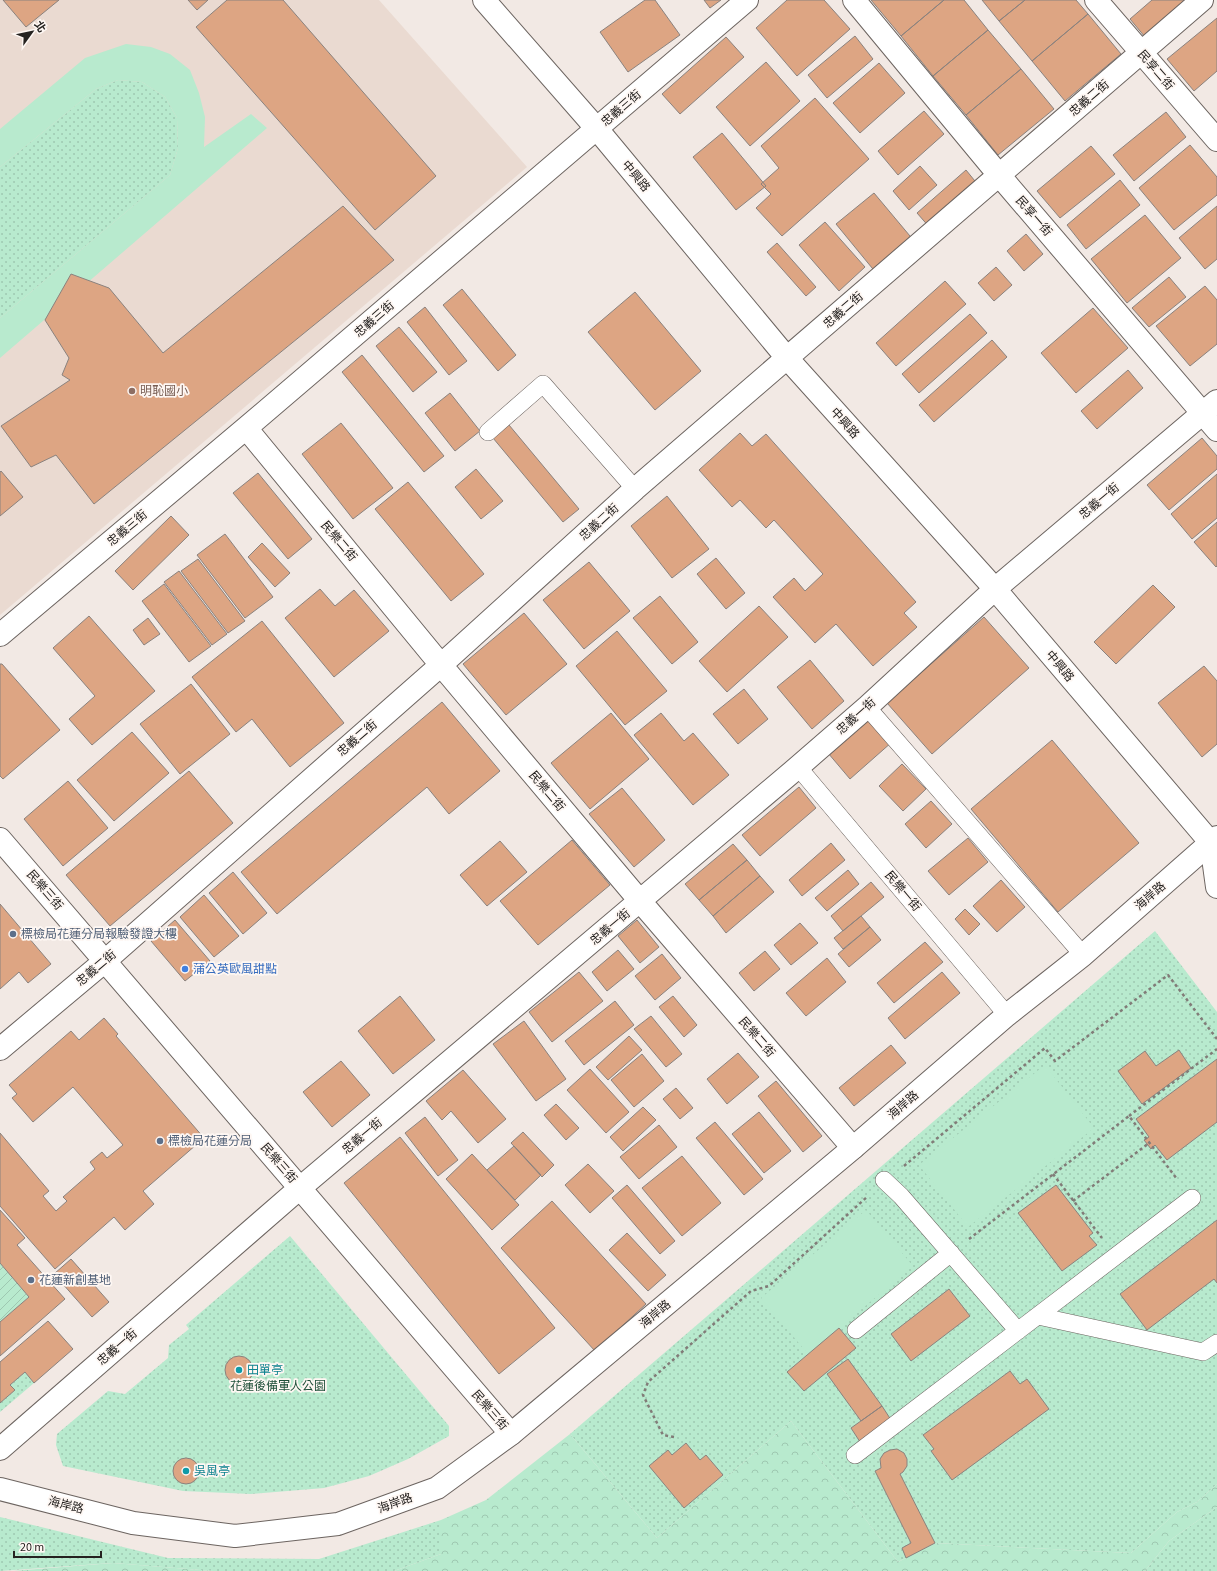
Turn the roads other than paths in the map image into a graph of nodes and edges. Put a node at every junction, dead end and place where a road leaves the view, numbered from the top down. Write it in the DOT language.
graph roads {
  1 [pos="484,0"];
  2 [pos="747,0"];
  3 [pos="854,0"];
  4 [pos="1096,0"];
  5 [pos="1202,0"];
  6 [pos="1141,52"];
  7 [pos="596,129"];
  8 [pos="1217,140"];
  9 [pos="999,175"];
  10 [pos="787,358"];
  11 [pos="1210,407"];
  12 [pos="246,428"];
  13 [pos="1217,430"];
  14 [pos="488,432"];
  15 [pos="635,489"];
  16 [pos="995,589"];
  17 [pos="0,635"];
  18 [pos="441,665"];
  19 [pos="867,707"];
  20 [pos="798,768"];
  21 [pos="0,839"];
  22 [pos="1215,843"];
  23 [pos="1217,887"];
  24 [pos="640,901"];
  25 [pos="1083,955"];
  26 [pos="106,961"];
  27 [pos="1007,1015"];
  28 [pos="0,1049"];
  29 [pos="853,1148"];
  30 [pos="884,1180"];
  31 [pos="300,1188"];
  32 [pos="1192,1198"];
  33 [pos="951,1253"];
  34 [pos="1038,1316"];
  35 [pos="856,1330"];
  36 [pos="1018,1331"];
  37 [pos="1217,1343"];
  38 [pos="511,1434"];
  39 [pos="0,1449"];
  40 [pos="855,1455"];
  41 [pos="0,1488"];
  1 -- 7 [label="street, 中興路"];
  2 -- 7 [label="street, 忠義三街"];
  3 -- 9 [label="street, 民享一街"];
  4 -- 6 [label="street, 民享二街"];
  5 -- 6 [label="street, 忠義二街"];
  6 -- 8 [label="street, 民享二街"];
  6 -- 9 [label="street, 忠義二街"];
  7 -- 10 [label="street, 中興路"];
  7 -- 12 [label="street, 忠義三街"];
  9 -- 10 [label="street, 忠義二街"];
  9 -- 11 [label="street, 民享一街"];
  10 -- 15 [label="street, 忠義二街"];
  10 -- 16 [label="street, 中興路"];
  11 -- 13 [label="street, 民享一街"];
  11 -- 16 [label="street, 忠義一街"];
  12 -- 17 [label="street, 忠義三街"];
  12 -- 18 [label="street, 民樂二街"];
  14 -- 15 [label="lane"];
  15 -- 18 [label="street, 忠義二街"];
  16 -- 19 [label="street, 忠義一街"];
  16 -- 22 [label="street, 中興路"];
  18 -- 24 [label="street, 民樂二街"];
  18 -- 26 [label="street, 忠義二街"];
  19 -- 20 [label="street, 忠義一街"];
  19 -- 25 [label="lane"];
  20 -- 24 [label="street, 忠義一街"];
  20 -- 27 [label="lane, 民樂一街"];
  21 -- 26 [label="street, 民樂三街"];
  22 -- 23 [label="street"];
  22 -- 25 [label="street, 海岸路"];
  24 -- 29 [label="street, 民樂二街"];
  24 -- 31 [label="street, 忠義一街"];
  25 -- 27 [label="street, 海岸路"];
  26 -- 28 [label="street, 忠義二街"];
  26 -- 31 [label="street, 民樂三街"];
  27 -- 29 [label="street, 海岸路"];
  29 -- 38 [label="street, 海岸路"];
  30 -- 33 [label="lane"];
  31 -- 38 [label="street, 民樂三街"];
  31 -- 39 [label="street, 忠義一街"];
  32 -- 34 [label="lane"];
  33 -- 35 [label="lane"];
  33 -- 36 [label="lane"];
  34 -- 36 [label="lane"];
  34 -- 37 [label="lane"];
  36 -- 40 [label="lane"];
  38 -- 41 [label="street, 海岸路"];
}
